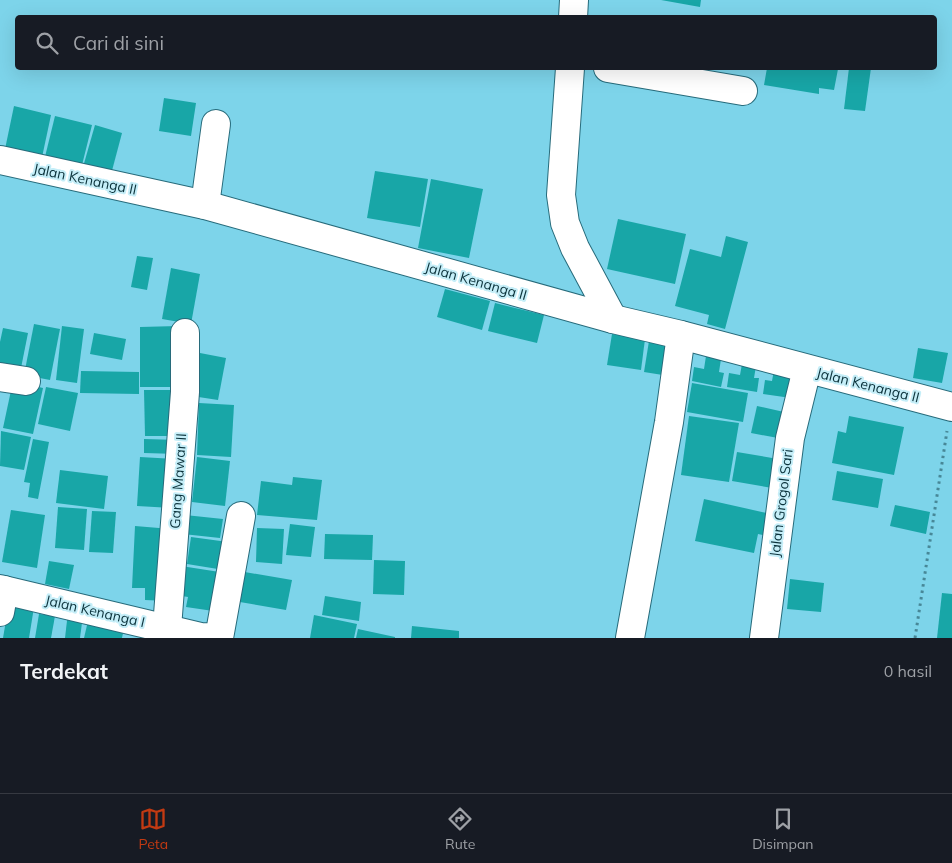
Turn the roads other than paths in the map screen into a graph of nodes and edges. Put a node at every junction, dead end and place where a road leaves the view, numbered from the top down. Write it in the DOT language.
graph roads {
  1 [pos="574,0"];
  2 [pos="573,15"];
  3 [pos="570,70"];
  4 [pos="620,70"];
  5 [pos="743,91"];
  6 [pos="216,124"];
  7 [pos="0,160"];
  8 [pos="205,205"];
  9 [pos="613,319"];
  10 [pos="185,333"];
  11 [pos="681,335"];
  12 [pos="807,369"];
  13 [pos="0,377"];
  14 [pos="26,382"];
  15 [pos="952,406"];
  16 [pos="240,516"];
  17 [pos="1,597"];
  18 [pos="167,628"];
  19 [pos="210,638"];
  20 [pos="630,638"];
  21 [pos="764,638"];
  1 -- 2 [label="street"];
  3 -- 9 [label="street"];
  4 -- 5 [label="street"];
  6 -- 8 [label="street"];
  7 -- 8 [label="street, Jalan Kenanga II"];
  8 -- 9 [label="street, Jalan Kenanga II"];
  9 -- 11 [label="street, Jalan Kenanga II"];
  10 -- 18 [label="street, Gang Mawar II"];
  11 -- 12 [label="street, Jalan Kenanga II"];
  11 -- 20 [label="street"];
  12 -- 15 [label="street, Jalan Kenanga II"];
  12 -- 21 [label="street, Jalan Grogol Sari"];
  13 -- 14 [label="street"];
  16 -- 19 [label="street"];
  17 -- 18 [label="street, Jalan Kenanga I"];
  18 -- 19 [label="street, Jalan Kenanga I"];
}
